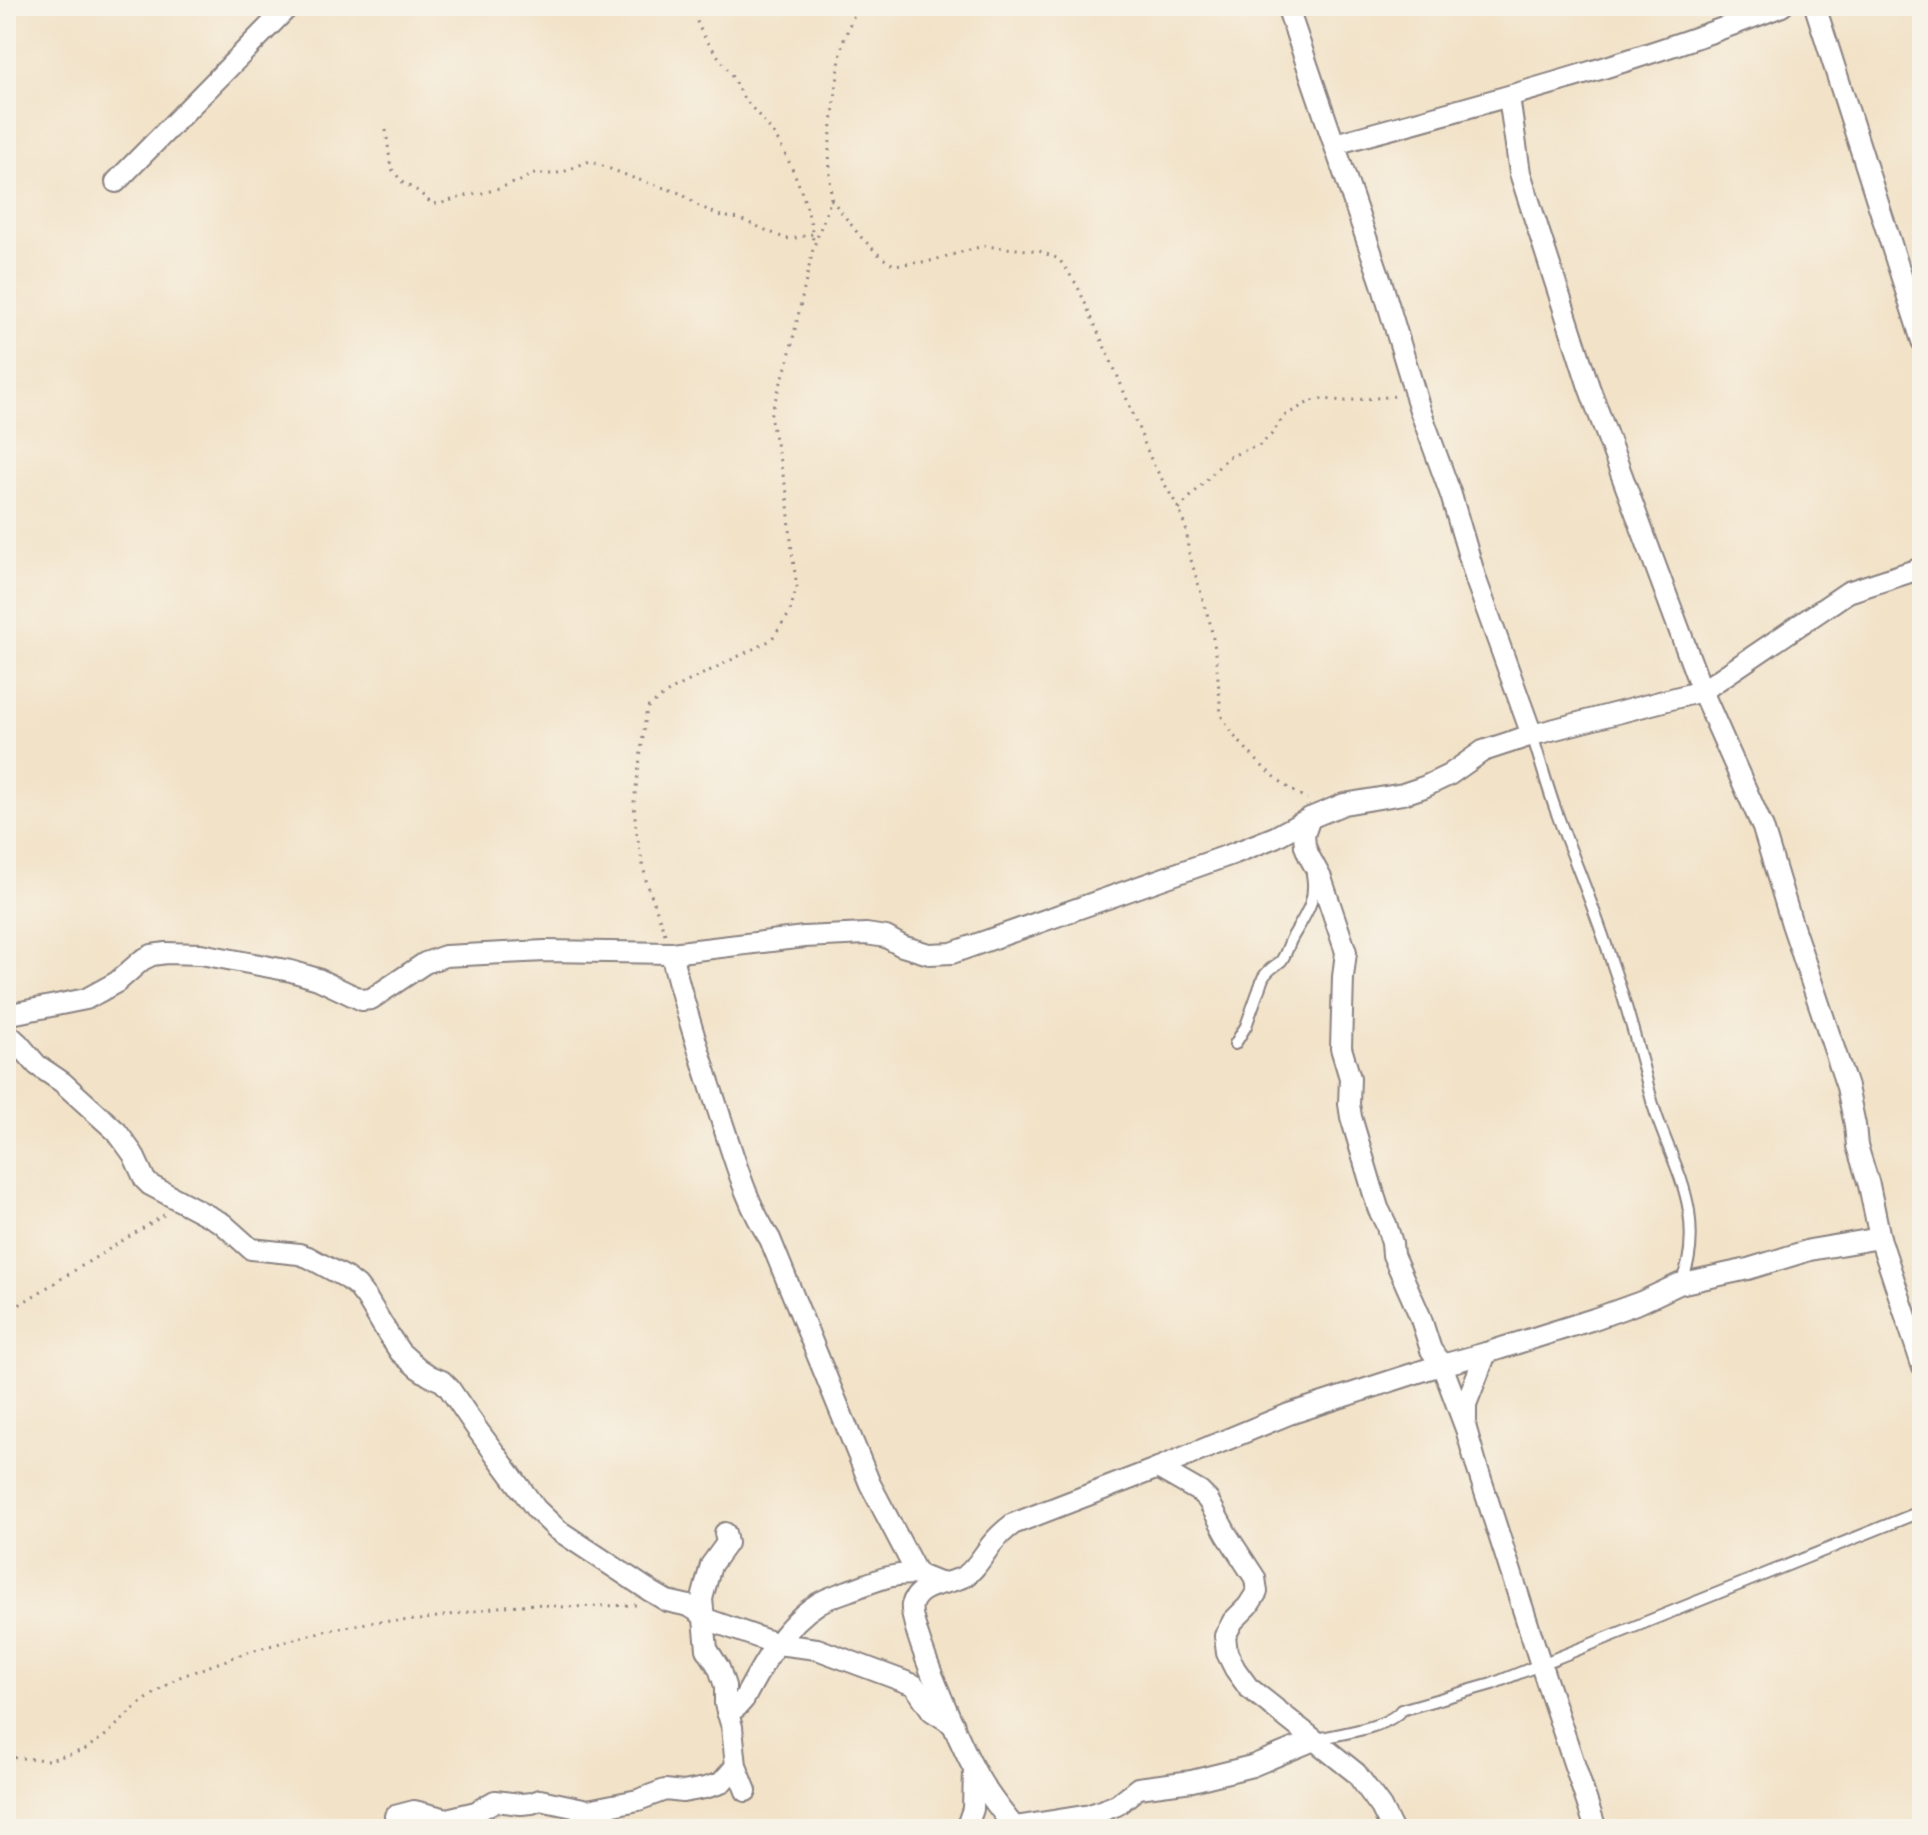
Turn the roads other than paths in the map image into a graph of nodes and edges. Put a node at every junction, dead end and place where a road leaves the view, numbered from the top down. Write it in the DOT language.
graph roads {
  1 [pos="289,6"];
  2 [pos="1287,6"];
  3 [pos="1782,6"];
  4 [pos="1815,6"];
  5 [pos="1509,97"];
  6 [pos="1335,144"];
  7 [pos="116,182"];
  8 [pos="1922,341"];
  9 [pos="1922,568"];
  10 [pos="1702,691"];
  11 [pos="1532,735"];
  12 [pos="1319,814"];
  13 [pos="1309,856"];
  14 [pos="671,953"];
  15 [pos="8,1016"];
  16 [pos="1235,1044"];
  17 [pos="1880,1238"];
  18 [pos="1679,1284"];
  19 [pos="1486,1353"];
  20 [pos="1442,1365"];
  21 [pos="1922,1365"];
  22 [pos="1466,1429"];
  23 [pos="1158,1468"];
  24 [pos="1922,1511"];
  25 [pos="725,1533"];
  26 [pos="919,1575"];
  27 [pos="939,1583"];
  28 [pos="703,1615"];
  29 [pos="777,1644"];
  30 [pos="1541,1665"];
  31 [pos="727,1712"];
  32 [pos="954,1725"];
  33 [pos="1314,1740"];
  34 [pos="736,1766"];
  35 [pos="974,1770"];
  36 [pos="746,1791"];
  37 [pos="395,1816"];
  38 [pos="1016,1828"];
  39 [pos="966,1829"];
  40 [pos="1392,1829"];
  41 [pos="1596,1829"];
  1 -- 7 [label="street"];
  2 -- 6 [label="street"];
  3 -- 5 [label="street"];
  4 -- 8 [label="street"];
  5 -- 6 [label="street"];
  5 -- 10 [label="street"];
  6 -- 11 [label="street"];
  9 -- 10 [label="street"];
  10 -- 11 [label="street"];
  10 -- 17 [label="street"];
  11 -- 12 [label="street"];
  11 -- 18 [label="lane"];
  12 -- 13 [label="street"];
  12 -- 14 [label="street"];
  13 -- 16 [label="lane"];
  13 -- 20 [label="street"];
  14 -- 15 [label="street"];
  14 -- 26 [label="street"];
  15 -- 28 [label="street"];
  17 -- 18 [label="street"];
  17 -- 21 [label="street"];
  18 -- 19 [label="street"];
  19 -- 20 [label="street"];
  19 -- 22 [label="street"];
  20 -- 22 [label="street"];
  20 -- 23 [label="street"];
  22 -- 30 [label="street"];
  23 -- 27 [label="street"];
  23 -- 33 [label="street"];
  24 -- 30 [label="lane"];
  25 -- 28 [label="street"];
  26 -- 27 [label="street"];
  26 -- 29 [label="street"];
  27 -- 32 [label="street"];
  28 -- 29 [label="street"];
  28 -- 31 [label="street"];
  29 -- 31 [label="street"];
  29 -- 32 [label="street"];
  30 -- 33 [label="lane"];
  30 -- 41 [label="street"];
  31 -- 34 [label="street"];
  32 -- 35 [label="street"];
  33 -- 38 [label="street"];
  33 -- 40 [label="street"];
  34 -- 36 [label="street"];
  34 -- 37 [label="street"];
  35 -- 38 [label="street"];
  35 -- 39 [label="street"];
}
